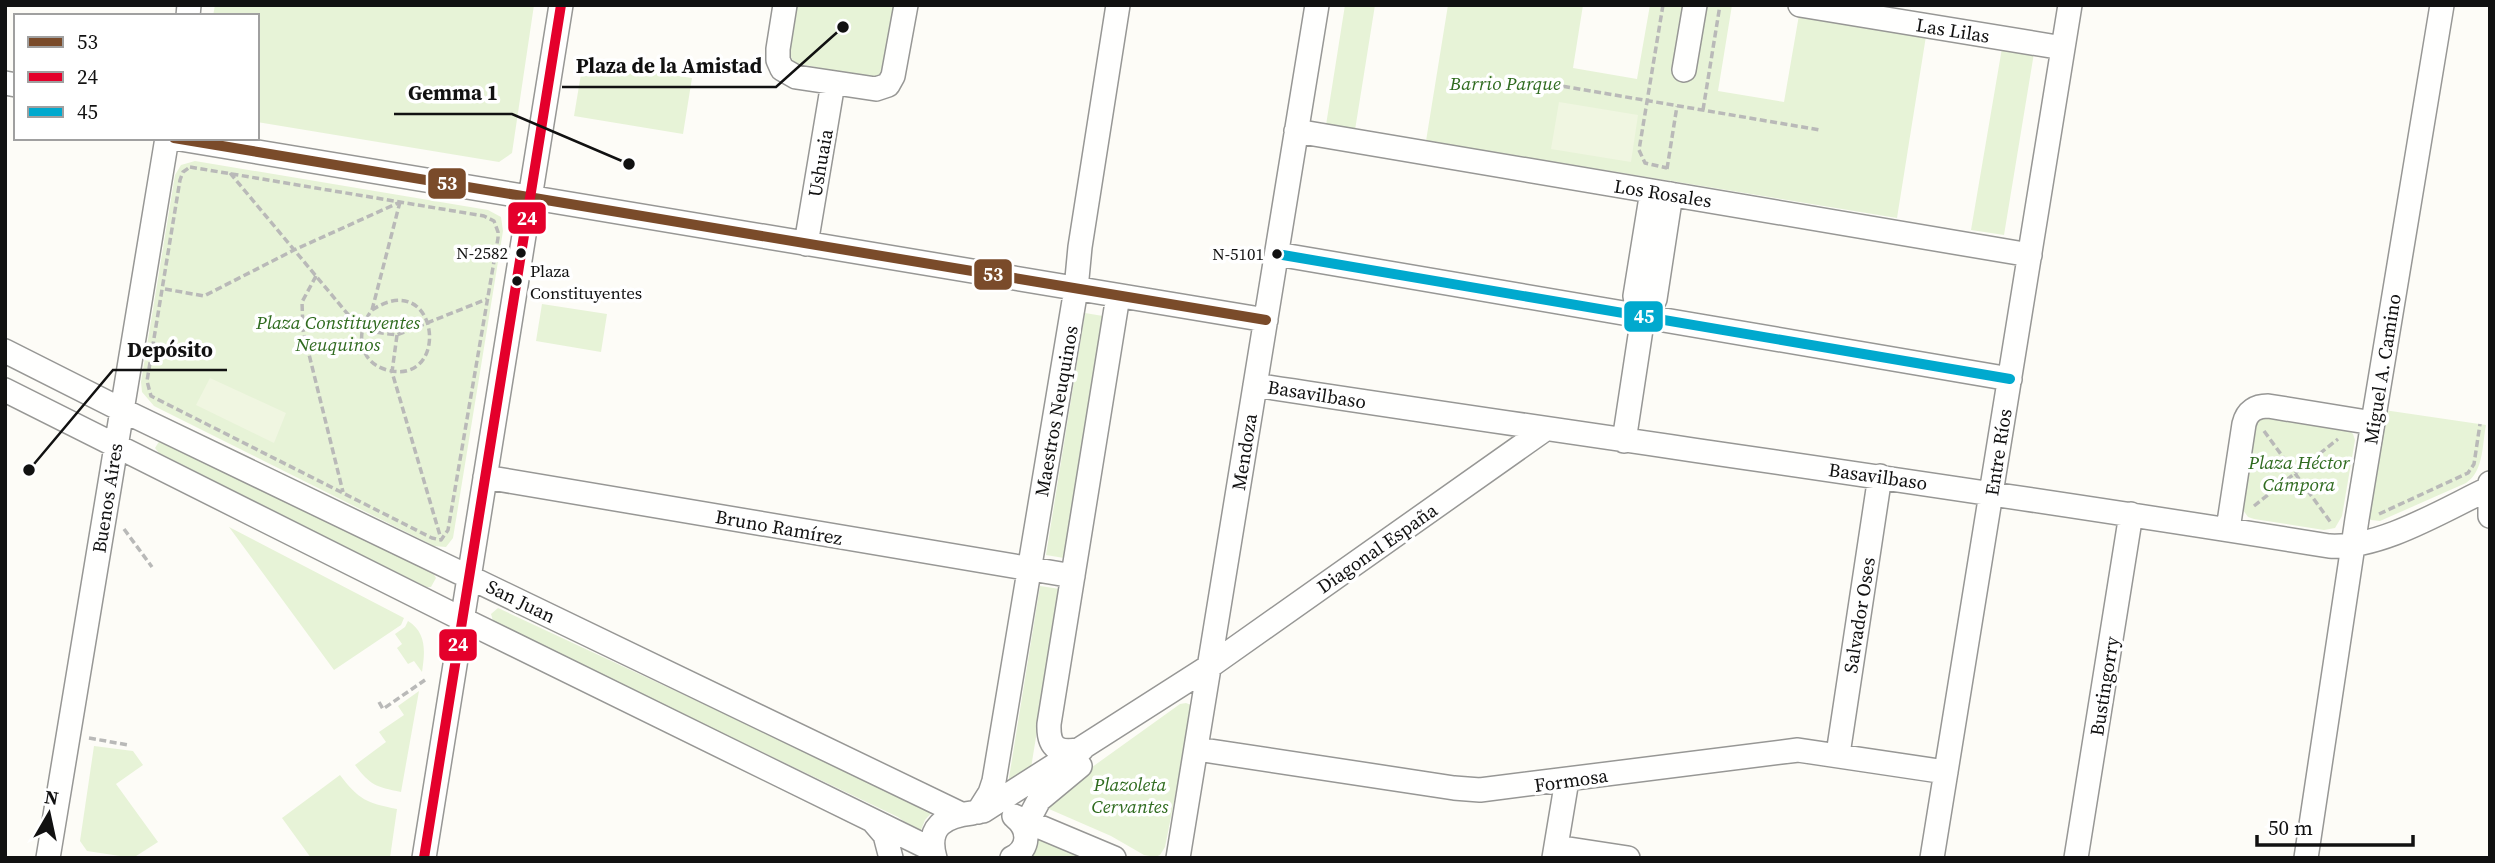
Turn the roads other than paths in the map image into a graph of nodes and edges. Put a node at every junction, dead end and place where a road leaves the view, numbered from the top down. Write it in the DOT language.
graph roads {
  1 [pos="562,5"];
  2 [pos="785,5"];
  3 [pos="906,5"];
  4 [pos="1118,5"];
  5 [pos="1317,5"];
  6 [pos="1695,5"];
  7 [pos="1800,5"];
  8 [pos="2070,5"];
  9 [pos="2442,5"];
  10 [pos="2063,48"];
  11 [pos="1685,70"];
  12 [pos="833,83"];
  13 [pos="1296,131"];
  14 [pos="167,140"];
  15 [pos="186,140"];
  16 [pos="1662,193"];
  17 [pos="530,197"];
  18 [pos="806,244"];
  19 [pos="1277,254"];
  20 [pos="2030,255"];
  21 [pos="1076,289"];
  22 [pos="1118,296"];
  23 [pos="1643,316"];
  24 [pos="1266,320"];
  25 [pos="5,351"];
  26 [pos="2010,379"];
  27 [pos="1255,385"];
  28 [pos="5,390"];
  29 [pos="122,410"];
  30 [pos="2373,423"];
  31 [pos="1544,430"];
  32 [pos="1624,440"];
  33 [pos="116,446"];
  34 [pos="1880,476"];
  35 [pos="485,477"];
  36 [pos="2489,486"];
  37 [pos="1991,492"];
  38 [pos="2131,514"];
  39 [pos="2490,516"];
  40 [pos="2228,529"];
  41 [pos="2353,546"];
  42 [pos="1029,569"];
  43 [pos="469,576"];
  44 [pos="1073,576"];
  45 [pos="462,619"];
  46 [pos="1210,666"];
  47 [pos="1082,749"];
  48 [pos="1196,749"];
  49 [pos="1838,754"];
  50 [pos="1946,772"];
  51 [pos="1567,780"];
  52 [pos="974,813"];
  53 [pos="871,819"];
  54 [pos="1021,822"];
  55 [pos="1555,852"];
  56 [pos="1178,854"];
  57 [pos="933,855"];
  58 [pos="48,858"];
  59 [pos="424,858"];
  60 [pos="891,858"];
  61 [pos="1013,858"];
  62 [pos="1114,858"];
  63 [pos="1628,858"];
  64 [pos="1932,858"];
  65 [pos="2076,858"];
  66 [pos="2306,858"];
  1 -- 17 [label="street"];
  2 -- 12 [label="street"];
  3 -- 12 [label="street"];
  4 -- 21 [label="street, Maestros Neuquinos"];
  5 -- 13 [label="street, Mendoza"];
  6 -- 11 [label="street"];
  7 -- 10 [label="street, Las Lilas"];
  8 -- 10 [label="street, Entre Ríos"];
  9 -- 30 [label="street, Miguel A. Camino"];
  10 -- 20 [label="street, Entre Ríos"];
  12 -- 18 [label="street, Ushuaia"];
  13 -- 16 [label="street, Los Rosales"];
  13 -- 19 [label="street, Mendoza"];
  14 -- 29 [label="street, Buenos Aires"];
  15 -- 17 [label="street"];
  16 -- 20 [label="street, Los Rosales"];
  16 -- 23 [label="street"];
  17 -- 18 [label="street"];
  17 -- 35 [label="street"];
  18 -- 21 [label="street"];
  19 -- 23 [label="street"];
  19 -- 24 [label="street, Mendoza"];
  20 -- 26 [label="street, Entre Ríos"];
  21 -- 22 [label="street"];
  21 -- 42 [label="street, Maestros Neuquinos"];
  22 -- 24 [label="street"];
  22 -- 44 [label="street"];
  23 -- 26 [label="street"];
  23 -- 32 [label="street"];
  24 -- 27 [label="street, Mendoza"];
  25 -- 29 [label="street, San Juan"];
  26 -- 37 [label="street, Entre Ríos"];
  27 -- 31 [label="street, Basavilbaso"];
  27 -- 46 [label="street, Mendoza"];
  28 -- 33 [label="street"];
  29 -- 33 [label="street, Buenos Aires"];
  29 -- 43 [label="street, San Juan"];
  30 -- 40 [label="street"];
  30 -- 41 [label="street, Miguel A. Camino"];
  31 -- 32 [label="street, Basavilbaso"];
  31 -- 46 [label="street, Diagonal España"];
  32 -- 34 [label="street, Basavilbaso"];
  33 -- 45 [label="street"];
  33 -- 58 [label="street, Buenos Aires"];
  34 -- 37 [label="street, Basavilbaso"];
  34 -- 49 [label="street, Salvador Oses"];
  35 -- 42 [label="street, Bruno Ramírez"];
  35 -- 43 [label="street"];
  36 -- 39 [label="street"];
  36 -- 41 [label="street, Basavilbaso"];
  37 -- 38 [label="street, Basavilbaso"];
  37 -- 50 [label="street, Entre Ríos"];
  38 -- 40 [label="street, Basavilbaso"];
  38 -- 65 [label="street, Bustingorry"];
  40 -- 41 [label="street, Basavilbaso"];
  41 -- 66 [label="street, Miguel A. Camino"];
  42 -- 44 [label="street, Bruno Ramírez"];
  42 -- 52 [label="street, Maestros Neuquinos"];
  43 -- 45 [label="street"];
  43 -- 52 [label="street, San Juan"];
  44 -- 47 [label="street"];
  45 -- 53 [label="street"];
  45 -- 59 [label="street"];
  46 -- 47 [label="street, Diagonal España"];
  46 -- 48 [label="street, Mendoza"];
  46 -- 54 [label="street, Diagonal España"];
  47 -- 52 [label="street, Diagonal España"];
  48 -- 51 [label="street, Formosa"];
  48 -- 56 [label="street, Mendoza"];
  49 -- 50 [label="street, Formosa"];
  49 -- 51 [label="street, Formosa"];
  50 -- 64 [label="street, Entre Ríos"];
  51 -- 55 [label="street"];
  52 -- 54 [label="street"];
  52 -- 57 [label="street, Diagonal España"];
  53 -- 57 [label="street"];
  53 -- 60 [label="street"];
  54 -- 61 [label="street, Diagonal España"];
  54 -- 62 [label="street"];
  55 -- 63 [label="street"];
}
